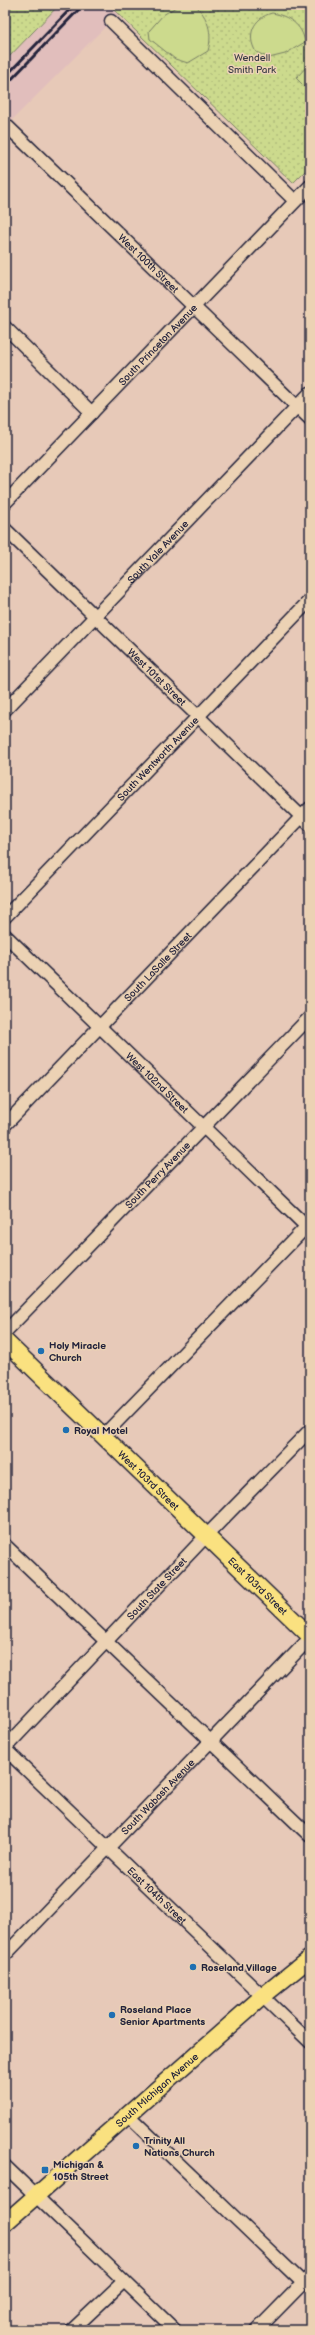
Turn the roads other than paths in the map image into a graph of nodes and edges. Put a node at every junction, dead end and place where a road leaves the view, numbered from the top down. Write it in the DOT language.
graph roads {
  1 [pos="111,21"];
  2 [pos="5,124"];
  3 [pos="310,186"];
  4 [pos="296,201"];
  5 [pos="194,307"];
  6 [pos="5,328"];
  7 [pos="310,393"];
  8 [pos="297,407"];
  9 [pos="92,413"];
  10 [pos="310,419"];
  11 [pos="5,503"];
  12 [pos="5,529"];
  13 [pos="310,600"];
  14 [pos="95,616"];
  15 [pos="5,710"];
  16 [pos="198,716"];
  17 [pos="307,817"];
  18 [pos="5,917"];
  19 [pos="5,935"];
  20 [pos="310,1017"];
  21 [pos="101,1027"];
  22 [pos="5,1125"];
  23 [pos="204,1127"];
  24 [pos="309,1227"];
  25 [pos="5,1332"];
  26 [pos="5,1341"];
  27 [pos="309,1433"];
  28 [pos="103,1436"];
  29 [pos="206,1536"];
  30 [pos="5,1545"];
  31 [pos="310,1637"];
  32 [pos="105,1643"];
  33 [pos="210,1741"];
  34 [pos="5,1748"];
  35 [pos="310,1836"];
  36 [pos="108,1847"];
  37 [pos="5,1955"];
  38 [pos="310,1958"];
  39 [pos="263,1996"];
  40 [pos="310,2042"];
  41 [pos="128,2115"];
  42 [pos="5,2166"];
  43 [pos="36,2196"];
  44 [pos="5,2223"];
  45 [pos="306,2280"];
  46 [pos="124,2281"];
  47 [pos="72,2330"];
  48 [pos="175,2330"];
  49 [pos="257,2330"];
  1 -- 4 [label="street"];
  2 -- 5 [label="street, West 100th Street"];
  3 -- 4 [label="street, South Princeton Avenue"];
  4 -- 5 [label="street, South Princeton Avenue"];
  5 -- 8 [label="street, West 100th Street"];
  5 -- 9 [label="street, South Princeton Avenue"];
  6 -- 9 [label="street"];
  7 -- 8 [label="street, South Yale Avenue"];
  8 -- 10 [label="street, West 100th Street"];
  8 -- 14 [label="street, South Yale Avenue"];
  9 -- 11 [label="street, South Princeton Avenue"];
  12 -- 14 [label="street, West 101st Street"];
  13 -- 16 [label="street, South Wentworth Avenue"];
  14 -- 15 [label="street, South Yale Avenue"];
  14 -- 16 [label="street, West 101st Street"];
  16 -- 17 [label="street, West 101st Street"];
  16 -- 18 [label="street, South Wentworth Avenue"];
  17 -- 21 [label="street, South LaSalle Street"];
  19 -- 21 [label="street, West 102nd Street"];
  20 -- 23 [label="street, South Perry Avenue"];
  21 -- 22 [label="street, South LaSalle Street"];
  21 -- 23 [label="street, West 102nd Street"];
  23 -- 24 [label="street, West 102nd Street"];
  23 -- 25 [label="street, South Perry Avenue"];
  24 -- 28 [label="street"];
  26 -- 28 [label="main road, West 103rd Street"];
  27 -- 29 [label="street, South State Street"];
  28 -- 29 [label="main road, West 103rd Street"];
  29 -- 31 [label="main road, East 103rd Street"];
  29 -- 32 [label="street, South State Street"];
  30 -- 32 [label="street"];
  31 -- 33 [label="street, South Wabash Avenue"];
  32 -- 33 [label="street"];
  32 -- 34 [label="street, South State Street"];
  33 -- 35 [label="street"];
  33 -- 36 [label="street, South Wabash Avenue"];
  34 -- 36 [label="street, East 104th Street"];
  36 -- 37 [label="street, South Wabash Avenue"];
  36 -- 39 [label="street, East 104th Street"];
  38 -- 39 [label="main road, South Michigan Avenue"];
  39 -- 40 [label="street, East 104th Street"];
  39 -- 41 [label="main road, South Michigan Avenue"];
  41 -- 43 [label="main road, South Michigan Avenue"];
  41 -- 45 [label="street"];
  42 -- 43 [label="street"];
  43 -- 44 [label="main road, South Michigan Avenue"];
  43 -- 46 [label="street"];
  45 -- 49 [label="street"];
  46 -- 47 [label="street"];
  46 -- 48 [label="street"];
}
